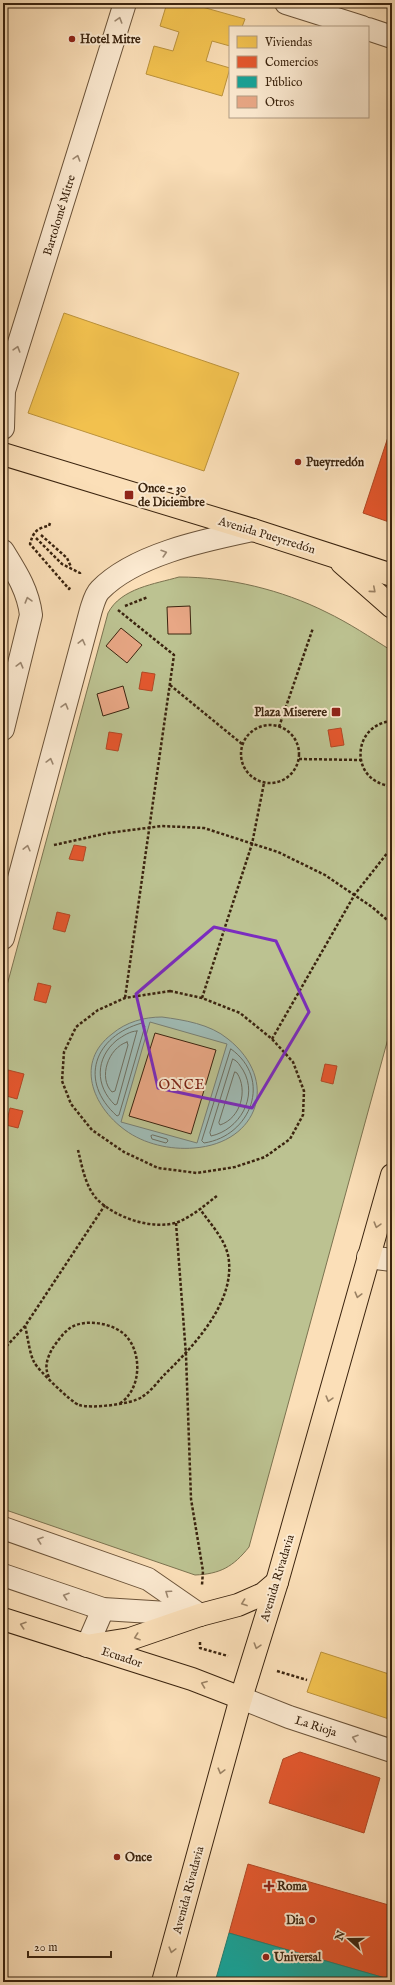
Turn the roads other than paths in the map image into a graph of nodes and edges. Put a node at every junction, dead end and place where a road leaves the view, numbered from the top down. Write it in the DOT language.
graph roads {
  1 [pos="125,3"];
  2 [pos="286,3"];
  3 [pos="359,26"];
  4 [pos="369,29"];
  5 [pos="392,37"];
  6 [pos="3,428"];
  7 [pos="3,454"];
  8 [pos="253,530"];
  9 [pos="3,551"];
  10 [pos="333,556"];
  11 [pos="392,575"];
  12 [pos="392,607"];
  13 [pos="3,729"];
  14 [pos="3,938"];
  15 [pos="392,1174"];
  16 [pos="368,1257"];
  17 [pos="392,1260"];
  18 [pos="3,1528"];
  19 [pos="3,1575"];
  20 [pos="277,1582"];
  21 [pos="104,1609"];
  22 [pos="200,1615"];
  23 [pos="3,1619"];
  24 [pos="87,1646"];
  25 [pos="241,1698"];
  26 [pos="392,1751"];
  27 [pos="163,1982"];
  6 -- 1 [label="street, Bartolomé Mitre, one-way"];
  2 -- 3 [label="street"];
  4 -- 5 [label="street"];
  7 -- 8 [label="main road, Avenida Pueyrredón"];
  8 -- 10 [label="main road, Avenida Pueyrredón"];
  14 -- 8 [label="street, one-way"];
  13 -- 9 [label="street, one-way"];
  10 -- 11 [label="main road, Avenida Pueyrredón"];
  10 -- 12 [label="main road, one-way"];
  15 -- 16 [label="main road, Avenida Rivadavia, one-way"];
  16 -- 17 [label="street"];
  16 -- 20 [label="main road, Avenida Rivadavia, one-way"];
  22 -- 18 [label="street, one-way"];
  21 -- 19 [label="street, one-way"];
  20 -- 22 [label="main road, one-way"];
  20 -- 25 [label="main road, Avenida Rivadavia, one-way"];
  21 -- 22 [label="street"];
  21 -- 24 [label="street"];
  22 -- 24 [label="main road, one-way"];
  24 -- 23 [label="main road, Ecuador, one-way"];
  25 -- 24 [label="main road, Ecuador, one-way"];
  26 -- 25 [label="street, La Rioja, one-way"];
  25 -- 27 [label="main road, Avenida Rivadavia, one-way"];
}
